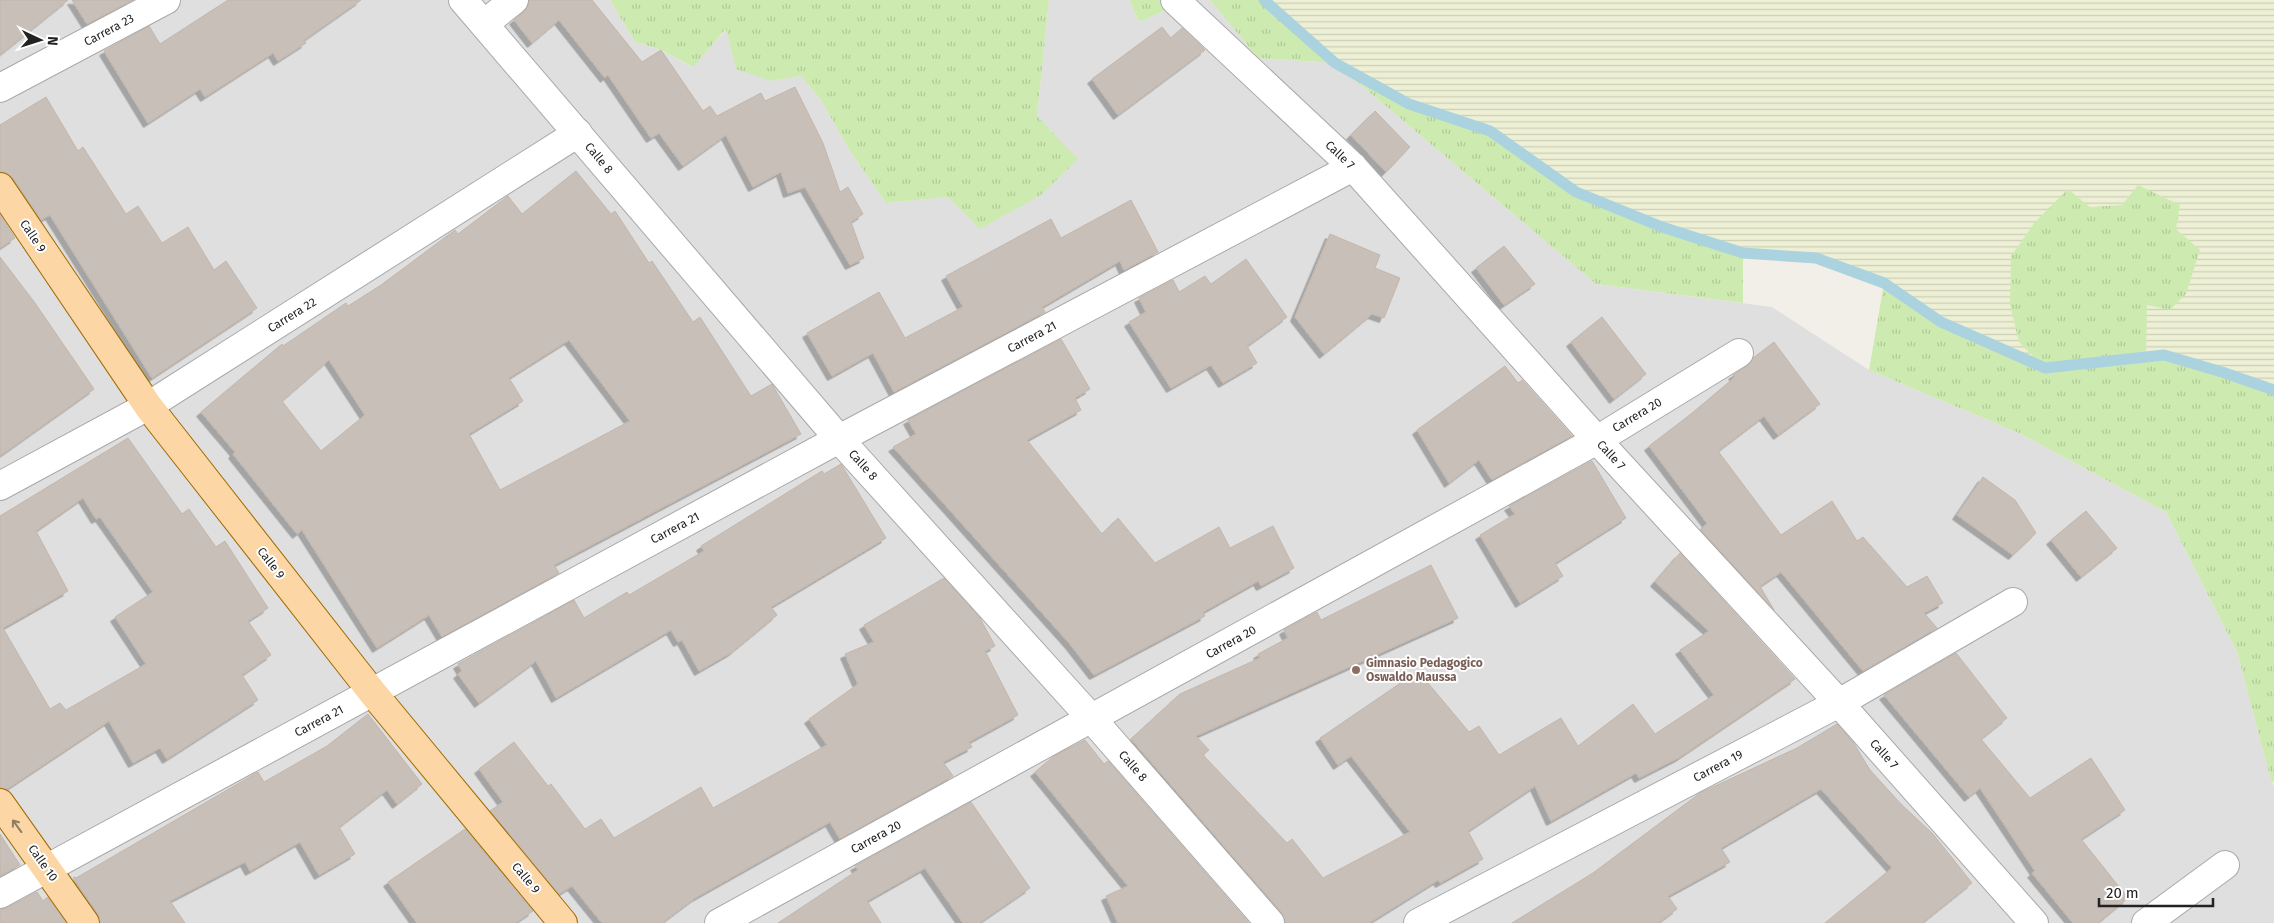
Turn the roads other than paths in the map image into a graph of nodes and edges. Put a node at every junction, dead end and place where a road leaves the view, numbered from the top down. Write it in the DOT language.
graph roads {
  1 [pos="166,0"];
  2 [pos="463,0"];
  3 [pos="514,0"];
  4 [pos="1175,0"];
  5 [pos="484,24"];
  6 [pos="0,88"];
  7 [pos="578,133"];
  8 [pos="1353,167"];
  9 [pos="0,187"];
  10 [pos="1740,353"];
  11 [pos="148,406"];
  12 [pos="839,439"];
  13 [pos="1597,440"];
  14 [pos="0,486"];
  15 [pos="2013,602"];
  16 [pos="372,692"];
  17 [pos="1839,703"];
  18 [pos="1092,719"];
  19 [pos="0,803"];
  20 [pos="2225,865"];
  21 [pos="47,868"];
  22 [pos="0,894"];
  23 [pos="85,923"];
  24 [pos="563,923"];
  25 [pos="719,923"];
  26 [pos="1270,923"];
  27 [pos="1418,923"];
  28 [pos="2034,923"];
  29 [pos="2146,923"];
  1 -- 6 [label="street, Carrera 23"];
  2 -- 5 [label="street, Calle 8"];
  3 -- 5 [label="street"];
  4 -- 8 [label="street, Calle 7"];
  5 -- 7 [label="street, Calle 8"];
  7 -- 11 [label="street, Carrera 22"];
  7 -- 12 [label="street, Calle 8"];
  8 -- 12 [label="street, Carrera 21"];
  8 -- 13 [label="street, Calle 7"];
  9 -- 11 [label="main road, Calle 9"];
  10 -- 13 [label="street, Carrera 20"];
  11 -- 14 [label="street, Carrera 22"];
  11 -- 16 [label="main road, Calle 9"];
  12 -- 16 [label="street, Carrera 21"];
  12 -- 18 [label="street, Calle 8"];
  13 -- 17 [label="street, Calle 7"];
  13 -- 18 [label="street, Carrera 20"];
  15 -- 17 [label="street, Carrera 19"];
  16 -- 21 [label="street, Carrera 21"];
  16 -- 24 [label="main road, Calle 9"];
  17 -- 27 [label="street, Carrera 19"];
  17 -- 28 [label="street, Calle 7"];
  18 -- 25 [label="street, Carrera 20"];
  18 -- 26 [label="street, Calle 8"];
  21 -- 19 [label="main road, Calle 10, one-way"];
  20 -- 29 [label="street"];
  21 -- 22 [label="street, Carrera 21"];
  21 -- 23 [label="main road, Calle 10"];
}
